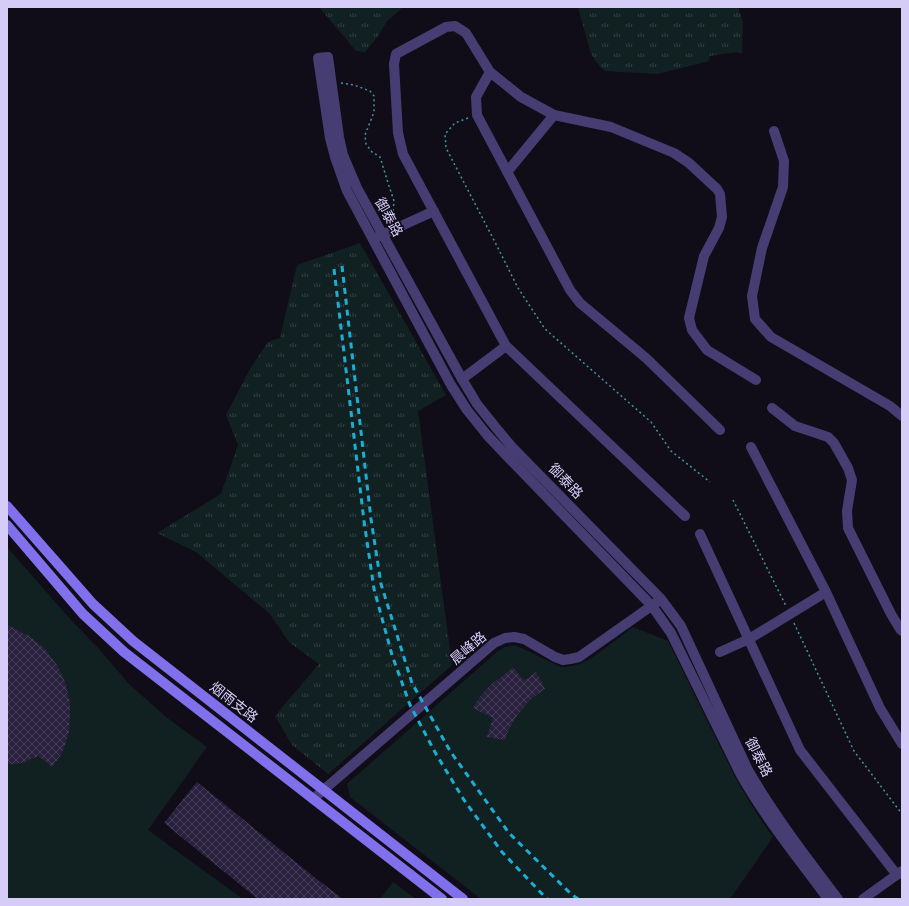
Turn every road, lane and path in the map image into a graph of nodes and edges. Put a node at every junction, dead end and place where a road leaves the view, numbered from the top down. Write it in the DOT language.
graph roads {
  1 [pos="490,72"];
  2 [pos="331,81"];
  3 [pos="477,115"];
  4 [pos="554,115"];
  5 [pos="774,131"];
  6 [pos="507,172"];
  7 [pos="434,211"];
  8 [pos="381,231"];
  9 [pos="373,239"];
  10 [pos="506,346"];
  11 [pos="462,379"];
  12 [pos="756,380"];
  13 [pos="772,408"];
  14 [pos="902,416"];
  15 [pos="720,430"];
  16 [pos="751,447"];
  17 [pos="710,482"];
  18 [pos="733,500"];
  19 [pos="7,506"];
  20 [pos="685,516"];
  21 [pos="7,525"];
  22 [pos="700,534"];
  23 [pos="826,592"];
  24 [pos="661,599"];
  25 [pos="652,606"];
  26 [pos="790,614"];
  27 [pos="902,631"];
  28 [pos="749,639"];
  29 [pos="720,652"];
  30 [pos="902,744"];
  31 [pos="323,790"];
  32 [pos="313,800"];
  33 [pos="902,814"];
  34 [pos="900,873"];
  35 [pos="442,899"];
  36 [pos="463,899"];
  37 [pos="828,899"];
  38 [pos="838,899"];
  39 [pos="863,899"];
  1 -- 3 [label="street"];
  1 -- 4 [label="street"];
  1 -- 7 [label="street"];
  2 -- 8 [label="street, 御泰路"];
  2 -- 8 [label="path"];
  2 -- 9 [label="street, 御泰路"];
  3 -- 6 [label="street"];
  3 -- 17 [label="path"];
  4 -- 6 [label="street"];
  4 -- 12 [label="street"];
  5 -- 14 [label="street"];
  6 -- 15 [label="street"];
  7 -- 8 [label="street"];
  7 -- 10 [label="street"];
  8 -- 9 [label="street"];
  8 -- 11 [label="street, 御泰路"];
  9 -- 25 [label="street, 御泰路"];
  10 -- 11 [label="street"];
  10 -- 20 [label="street"];
  11 -- 24 [label="street, 御泰路"];
  13 -- 27 [label="street"];
  16 -- 23 [label="street"];
  18 -- 26 [label="path"];
  19 -- 31 [label="main road, 烟雨支路"];
  21 -- 32 [label="main road, 烟雨支路"];
  22 -- 28 [label="street"];
  23 -- 26 [label="street"];
  23 -- 30 [label="street"];
  24 -- 25 [label="street, 晨峰路"];
  24 -- 38 [label="street, 御泰路"];
  25 -- 31 [label="street, 晨峰路"];
  25 -- 37 [label="street, 御泰路"];
  26 -- 28 [label="street"];
  26 -- 33 [label="path"];
  28 -- 29 [label="street"];
  28 -- 34 [label="street"];
  31 -- 32 [label="street, 晨峰路"];
  31 -- 36 [label="main road, 烟雨支路"];
  32 -- 35 [label="main road, 烟雨支路"];
  34 -- 39 [label="street"];
}
